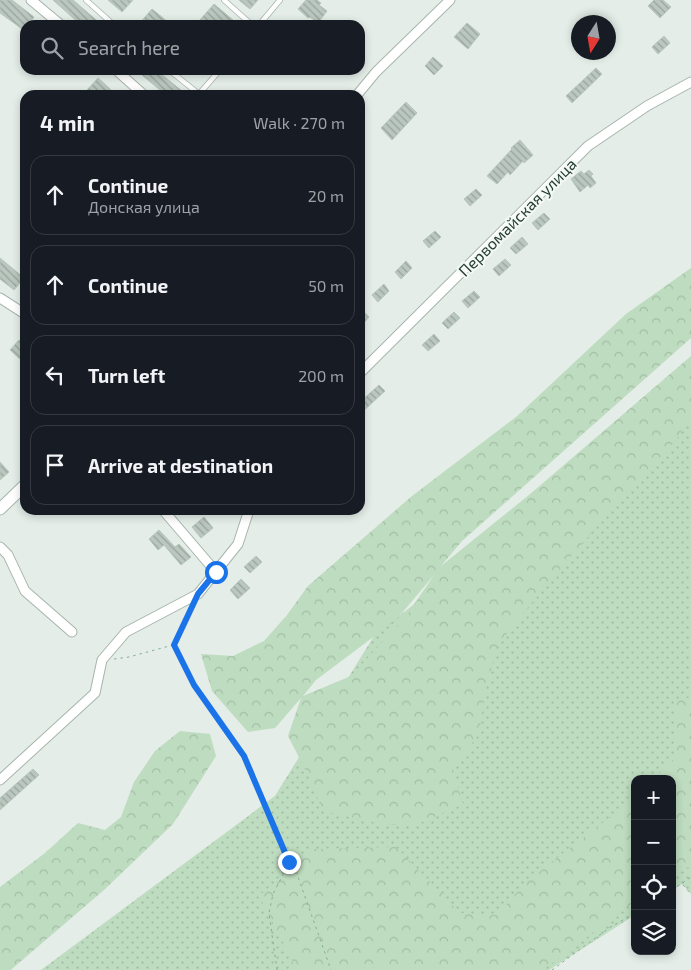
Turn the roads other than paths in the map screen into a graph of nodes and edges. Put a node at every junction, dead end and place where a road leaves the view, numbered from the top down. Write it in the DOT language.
graph roads {
  1 [pos="31,0"];
  2 [pos="86,0"];
  3 [pos="224,0"];
  4 [pos="280,0"];
  5 [pos="450,0"];
  6 [pos="55,20"];
  7 [pos="108,20"];
  8 [pos="246,20"];
  9 [pos="263,20"];
  10 [pos="122,75"];
  11 [pos="175,75"];
  12 [pos="216,75"];
  13 [pos="691,82"];
  14 [pos="138,90"];
  15 [pos="195,90"];
  16 [pos="203,90"];
  17 [pos="361,90"];
  18 [pos="0,298"];
  19 [pos="20,311"];
  20 [pos="365,368"];
  21 [pos="20,490"];
  22 [pos="0,508"];
  23 [pos="167,515"];
  24 [pos="247,515"];
  25 [pos="0,547"];
  26 [pos="216,572"];
  27 [pos="72,632"];
  28 [pos="0,780"];
  1 -- 6 [label="street"];
  2 -- 7 [label="lane"];
  3 -- 8 [label="lane"];
  4 -- 9 [label="lane"];
  5 -- 17 [label="street"];
  10 -- 14 [label="street"];
  11 -- 15 [label="lane"];
  12 -- 16 [label="lane"];
  13 -- 20 [label="street, Первомайская улица"];
  18 -- 19 [label="street"];
  21 -- 22 [label="street"];
  23 -- 26 [label="street"];
  24 -- 26 [label="street"];
  25 -- 27 [label="street"];
  26 -- 28 [label="street"];
}
